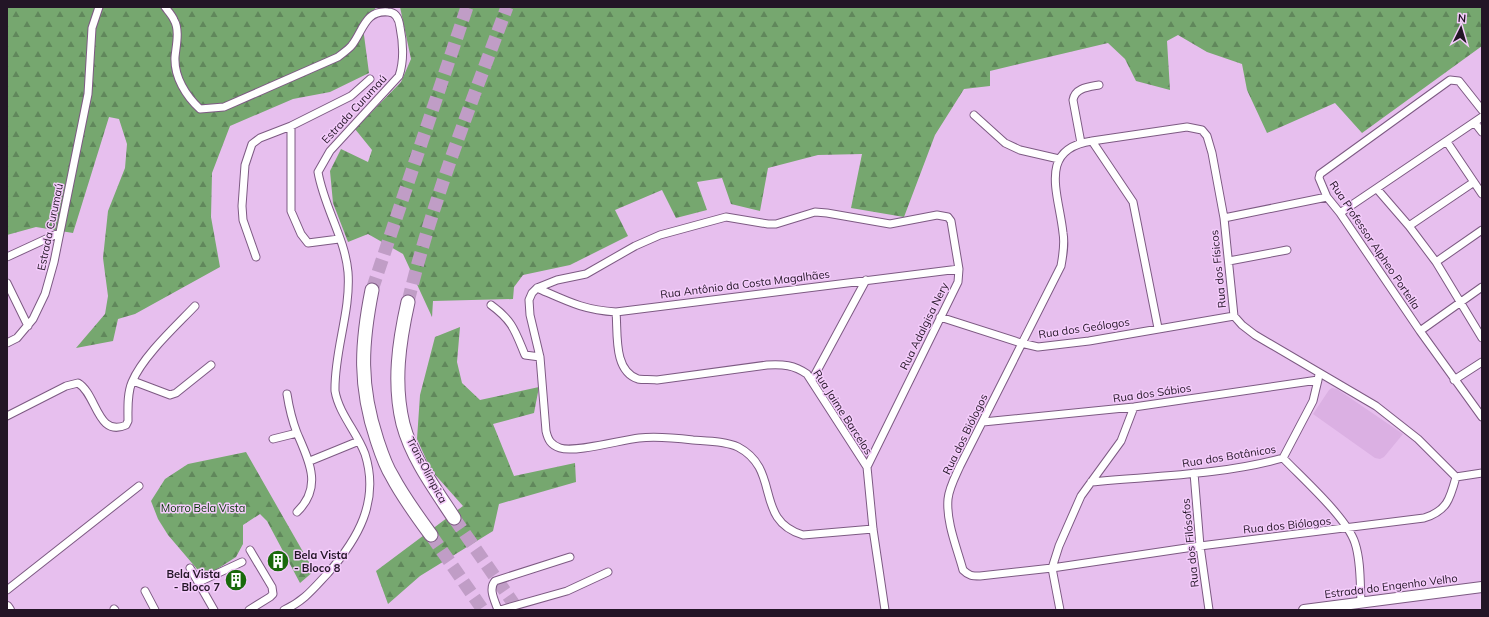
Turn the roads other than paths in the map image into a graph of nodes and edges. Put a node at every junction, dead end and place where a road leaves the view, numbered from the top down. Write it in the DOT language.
graph roads {
  1 [pos="100,7"];
  2 [pos="165,7"];
  3 [pos="370,79"];
  4 [pos="1099,84"];
  5 [pos="1482,110"];
  6 [pos="974,115"];
  7 [pos="1482,117"];
  8 [pos="1475,123"];
  9 [pos="291,126"];
  10 [pos="1482,132"];
  11 [pos="1092,141"];
  12 [pos="1447,142"];
  13 [pos="1081,143"];
  14 [pos="1059,159"];
  15 [pos="1474,182"];
  16 [pos="1377,189"];
  17 [pos="1482,194"];
  18 [pos="1327,197"];
  19 [pos="1340,213"];
  20 [pos="1224,218"];
  21 [pos="1409,226"];
  22 [pos="1482,230"];
  23 [pos="59,233"];
  24 [pos="339,239"];
  25 [pos="1287,250"];
  26 [pos="7,257"];
  27 [pos="256,257"];
  28 [pos="1229,261"];
  29 [pos="1436,262"];
  30 [pos="959,269"];
  31 [pos="866,280"];
  32 [pos="7,283"];
  33 [pos="1482,287"];
  34 [pos="537,288"];
  35 [pos="372,290"];
  36 [pos="408,302"];
  37 [pos="1460,303"];
  38 [pos="491,305"];
  39 [pos="195,306"];
  40 [pos="616,312"];
  41 [pos="1234,316"];
  42 [pos="940,317"];
  43 [pos="28,326"];
  44 [pos="1158,328"];
  45 [pos="1420,331"];
  46 [pos="1482,338"];
  47 [pos="7,343"];
  48 [pos="1021,343"];
  49 [pos="540,357"];
  50 [pos="1482,362"];
  51 [pos="211,365"];
  52 [pos="1318,376"];
  53 [pos="812,380"];
  54 [pos="1454,380"];
  55 [pos="133,381"];
  56 [pos="288,394"];
  57 [pos="1134,408"];
  58 [pos="7,416"];
  59 [pos="1482,417"];
  60 [pos="983,422"];
  61 [pos="297,433"];
  62 [pos="273,439"];
  63 [pos="359,441"];
  64 [pos="1284,458"];
  65 [pos="310,461"];
  66 [pos="867,467"];
  67 [pos="1482,472"];
  68 [pos="1194,473"];
  69 [pos="1456,477"];
  70 [pos="1091,482"];
  71 [pos="139,486"];
  72 [pos="297,512"];
  73 [pos="454,518"];
  74 [pos="873,529"];
  75 [pos="1348,529"];
  76 [pos="431,534"];
  77 [pos="1200,546"];
  78 [pos="250,550"];
  79 [pos="570,557"];
  80 [pos="242,562"];
  81 [pos="190,568"];
  82 [pos="1052,568"];
  83 [pos="608,572"];
  84 [pos="198,582"];
  85 [pos="1482,587"];
  86 [pos="7,590"];
  87 [pos="145,591"];
  88 [pos="1362,602"];
  89 [pos="7,607"];
  90 [pos="9,610"];
  91 [pos="155,610"];
  92 [pos="214,610"];
  93 [pos="249,610"];
  94 [pos="284,610"];
  95 [pos="499,610"];
  96 [pos="885,610"];
  97 [pos="1060,610"];
  98 [pos="1209,610"];
  99 [pos="1304,610"];
  1 -- 23 [label="street, Estrada Curumaú"];
  2 -- 24 [label="street, Estrada Curumaú"];
  3 -- 9 [label="street"];
  4 -- 13 [label="street"];
  5 -- 18 [label="street, Rua Professor Alpheo Portella"];
  6 -- 14 [label="street"];
  7 -- 8 [label="street"];
  8 -- 10 [label="street"];
  8 -- 12 [label="street"];
  9 -- 24 [label="street"];
  9 -- 27 [label="street"];
  11 -- 13 [label="street"];
  11 -- 20 [label="street, Rua dos Físicos"];
  11 -- 44 [label="street"];
  12 -- 15 [label="street"];
  12 -- 16 [label="street"];
  13 -- 14 [label="street"];
  14 -- 48 [label="street, Rua dos Biólogos"];
  15 -- 17 [label="street"];
  15 -- 21 [label="street"];
  16 -- 19 [label="street"];
  16 -- 21 [label="street"];
  18 -- 19 [label="street, Rua Professor Alpheo Portella"];
  18 -- 20 [label="street"];
  19 -- 45 [label="street, Rua Professor Alpheo Portella"];
  20 -- 28 [label="street, Rua dos Físicos"];
  21 -- 29 [label="street"];
  22 -- 29 [label="street"];
  23 -- 26 [label="street"];
  23 -- 43 [label="street, Estrada Curumaú"];
  24 -- 63 [label="street, Estrada Curumaú"];
  25 -- 28 [label="street"];
  28 -- 41 [label="street, Rua dos Físicos"];
  29 -- 37 [label="street"];
  30 -- 31 [label="street, Rua Antônio da Costa Magalhães"];
  30 -- 34 [label="street, Rua Adalgisa Nery"];
  30 -- 42 [label="street, Rua Adalgisa Nery"];
  31 -- 40 [label="street, Rua Antônio da Costa Magalhães"];
  31 -- 53 [label="street"];
  32 -- 43 [label="street"];
  33 -- 37 [label="street"];
  34 -- 40 [label="street, Rua Antônio da Costa Magalhães"];
  34 -- 49 [label="street"];
  35 -- 76 [label="highway"];
  36 -- 73 [label="highway, TransOlímpica"];
  37 -- 45 [label="street"];
  37 -- 46 [label="street"];
  38 -- 49 [label="street"];
  39 -- 55 [label="street"];
  40 -- 53 [label="street, Rua Jaime Barcelos"];
  41 -- 44 [label="street, Rua dos Geólogos"];
  41 -- 52 [label="street, Rua dos Físicos"];
  42 -- 48 [label="street, Rua dos Geólogos"];
  42 -- 66 [label="street, Rua Adalgisa Nery"];
  43 -- 47 [label="street, Estrada Curumaú"];
  44 -- 48 [label="street, Rua dos Geólogos"];
  45 -- 54 [label="street, Rua Professor Alpheo Portella"];
  48 -- 60 [label="street, Rua dos Biólogos"];
  49 -- 74 [label="street"];
  50 -- 54 [label="street"];
  51 -- 55 [label="street"];
  52 -- 57 [label="street, Rua dos Sábios"];
  52 -- 64 [label="street, Rua dos Botânicos"];
  52 -- 69 [label="street, Rua dos Físicos"];
  53 -- 66 [label="street, Rua Jaime Barcelos"];
  54 -- 59 [label="street, Rua Professor Alpheo Portella"];
  55 -- 58 [label="street"];
  56 -- 61 [label="street"];
  57 -- 60 [label="street, Rua dos Sábios"];
  57 -- 70 [label="street"];
  60 -- 82 [label="street, Rua dos Biólogos"];
  61 -- 62 [label="street"];
  61 -- 65 [label="street"];
  63 -- 65 [label="street"];
  63 -- 94 [label="street, Estrada Curumaú"];
  64 -- 68 [label="street, Rua dos Botânicos"];
  64 -- 75 [label="street"];
  65 -- 72 [label="street"];
  66 -- 74 [label="street, Rua Jaime Barcelos"];
  67 -- 69 [label="street"];
  68 -- 70 [label="street, Rua dos Botânicos"];
  68 -- 77 [label="street, Rua dos Filósofos"];
  69 -- 75 [label="street, Rua dos Biólogos"];
  70 -- 82 [label="street"];
  71 -- 86 [label="street"];
  74 -- 96 [label="street, Rua Jaime Barcelos"];
  75 -- 77 [label="street, Rua dos Biólogos"];
  75 -- 88 [label="street"];
  77 -- 82 [label="street, Rua dos Biólogos"];
  77 -- 98 [label="street, Rua dos Filósofos"];
  78 -- 93 [label="street"];
  79 -- 95 [label="street"];
  80 -- 84 [label="street"];
  81 -- 84 [label="street"];
  82 -- 97 [label="street"];
  83 -- 95 [label="street"];
  84 -- 92 [label="street"];
  85 -- 88 [label="street, Estrada do Engenho Velho"];
  87 -- 91 [label="street"];
  88 -- 99 [label="street, Estrada do Engenho Velho"];
  89 -- 90 [label="street"];
}
